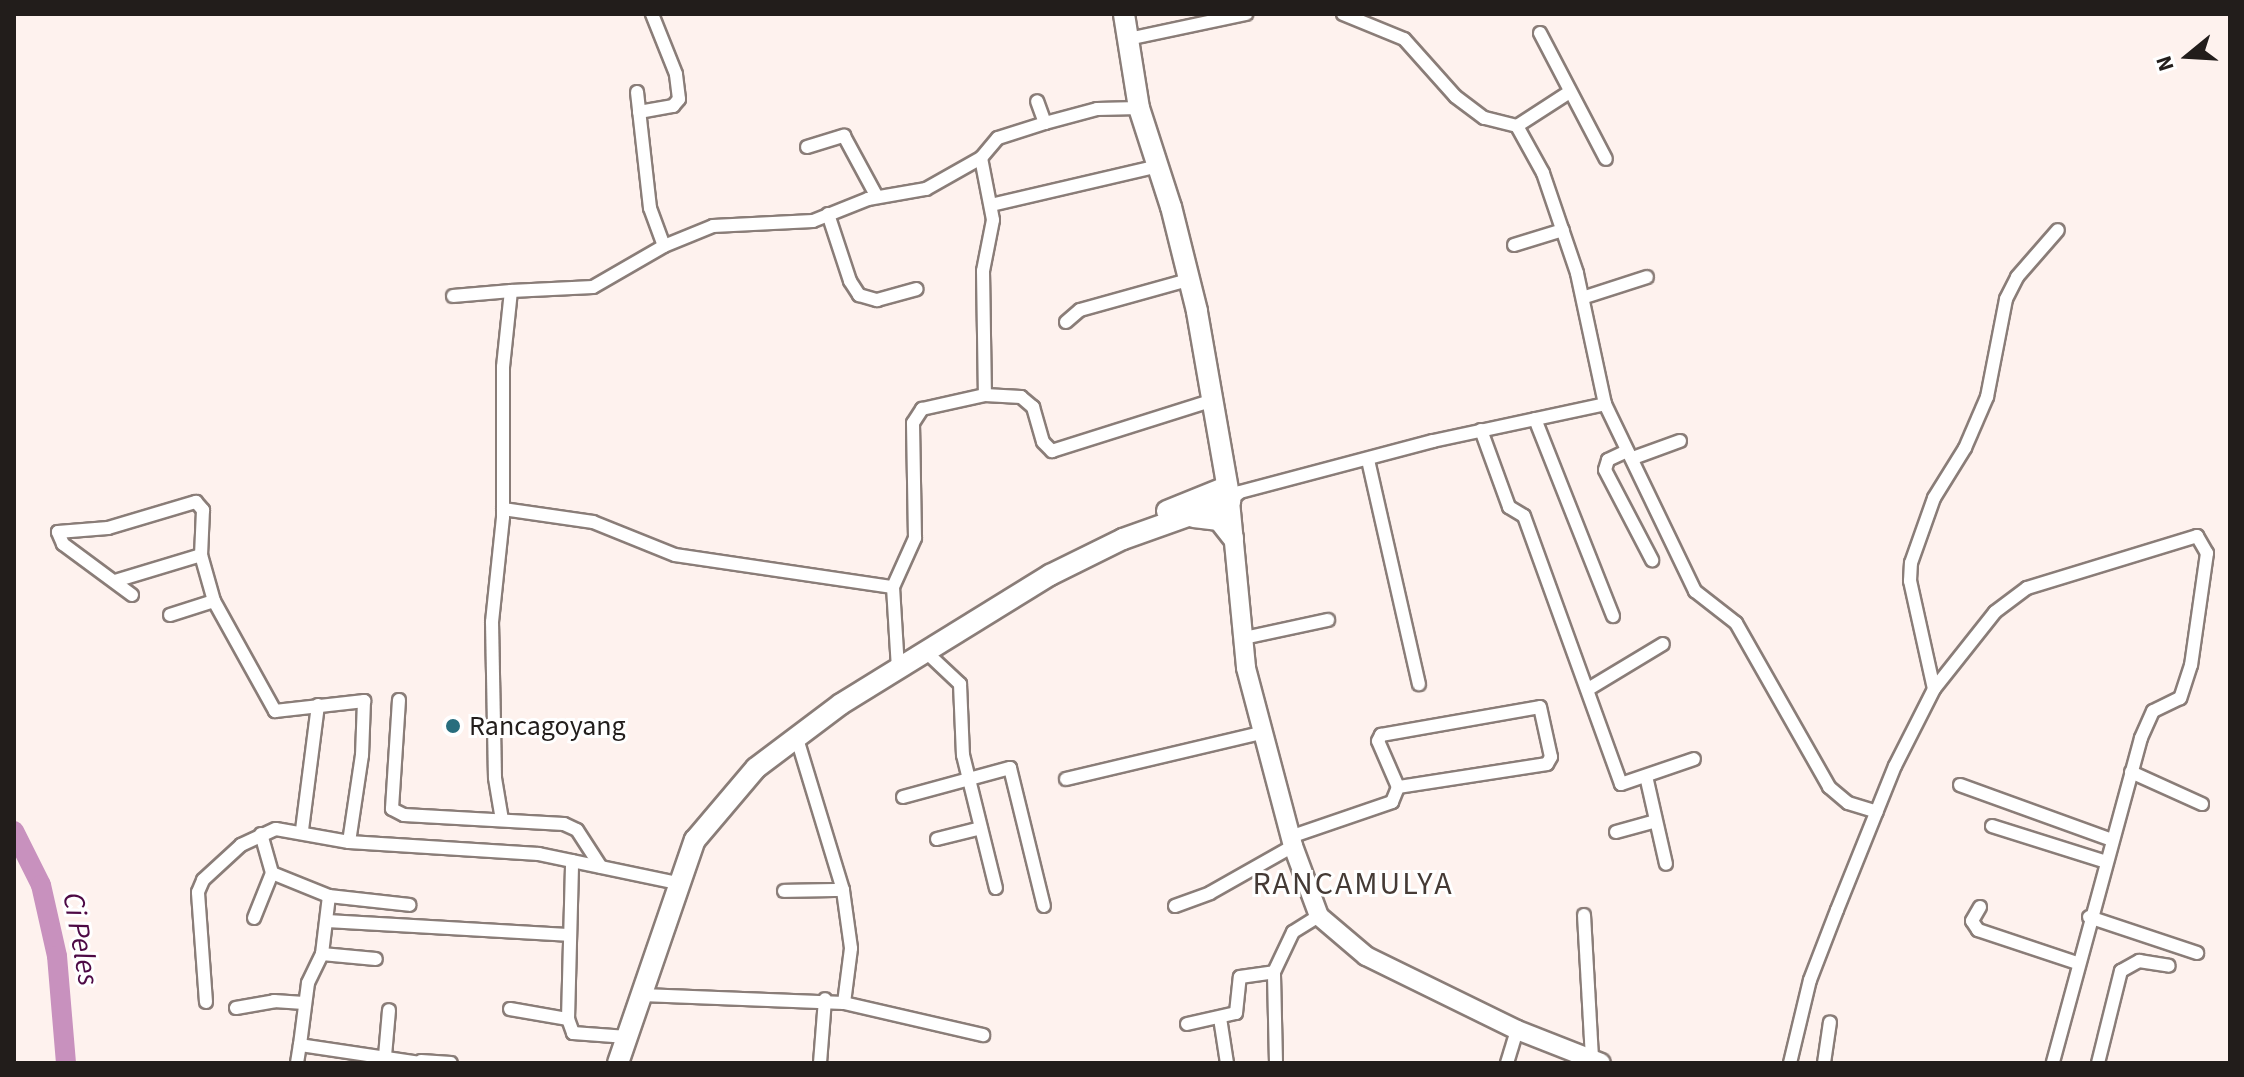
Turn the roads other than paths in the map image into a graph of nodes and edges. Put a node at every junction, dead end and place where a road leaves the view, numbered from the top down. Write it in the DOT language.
graph roads {
  1 [pos="1124,14"];
  2 [pos="1246,14"];
  3 [pos="1343,14"];
  4 [pos="654,18"];
  5 [pos="1540,33"];
  6 [pos="1128,39"];
  7 [pos="637,92"];
  8 [pos="1568,93"];
  9 [pos="1037,101"];
  10 [pos="1139,108"];
  11 [pos="639,112"];
  12 [pos="1045,123"];
  13 [pos="1517,126"];
  14 [pos="807,147"];
  15 [pos="981,158"];
  16 [pos="1606,159"];
  17 [pos="1158,166"];
  18 [pos="877,197"];
  19 [pos="991,205"];
  20 [pos="828,214"];
  21 [pos="1563,230"];
  22 [pos="2058,230"];
  23 [pos="1514,245"];
  24 [pos="664,246"];
  25 [pos="1647,277"];
  26 [pos="1188,280"];
  27 [pos="917,289"];
  28 [pos="511,291"];
  29 [pos="453,296"];
  30 [pos="1585,297"];
  31 [pos="1066,322"];
  32 [pos="985,395"];
  33 [pos="1214,400"];
  34 [pos="1605,404"];
  35 [pos="1535,419"];
  36 [pos="1481,430"];
  37 [pos="1680,441"];
  38 [pos="1224,451"];
  39 [pos="1630,455"];
  40 [pos="1368,460"];
  41 [pos="1232,493"];
  42 [pos="503,509"];
  43 [pos="1186,509"];
  44 [pos="1233,538"];
  45 [pos="201,555"];
  46 [pos="1652,560"];
  47 [pos="115,581"];
  48 [pos="893,587"];
  49 [pos="132,595"];
  50 [pos="214,601"];
  51 [pos="170,615"];
  52 [pos="1613,616"];
  53 [pos="1328,620"];
  54 [pos="1244,638"];
  55 [pos="1663,644"];
  56 [pos="926,652"];
  57 [pos="898,669"];
  58 [pos="1419,684"];
  59 [pos="1590,688"];
  60 [pos="1934,689"];
  61 [pos="399,700"];
  62 [pos="318,705"];
  63 [pos="1261,733"];
  64 [pos="796,735"];
  65 [pos="1694,759"];
  66 [pos="2131,772"];
  67 [pos="1646,776"];
  68 [pos="969,779"];
  69 [pos="1066,779"];
  70 [pos="1960,785"];
  71 [pos="1398,787"];
  72 [pos="903,797"];
  73 [pos="2202,804"];
  74 [pos="1877,812"];
  75 [pos="502,820"];
  76 [pos="1656,821"];
  77 [pos="1992,826"];
  78 [pos="981,828"];
  79 [pos="302,830"];
  80 [pos="1616,832"];
  81 [pos="261,834"];
  82 [pos="937,839"];
  83 [pos="2112,840"];
  84 [pos="349,842"];
  85 [pos="1291,842"];
  86 [pos="572,861"];
  87 [pos="2106,862"];
  88 [pos="1666,864"];
  89 [pos="601,867"];
  90 [pos="272,873"];
  91 [pos="678,883"];
  92 [pos="996,888"];
  93 [pos="843,890"];
  94 [pos="784,891"];
  95 [pos="329,896"];
  96 [pos="410,905"];
  97 [pos="1044,906"];
  98 [pos="1175,906"];
  99 [pos="1980,907"];
  100 [pos="1584,915"];
  101 [pos="1319,916"];
  102 [pos="2089,917"];
  103 [pos="254,918"];
  104 [pos="327,921"];
  105 [pos="568,935"];
  106 [pos="2197,953"];
  107 [pos="322,954"];
  108 [pos="376,959"];
  109 [pos="2077,963"];
  110 [pos="2169,966"];
  111 [pos="1274,972"];
  112 [pos="642,995"];
  113 [pos="825,999"];
  114 [pos="206,1002"];
  115 [pos="304,1003"];
  116 [pos="844,1003"];
  117 [pos="236,1008"];
  118 [pos="510,1009"];
  119 [pos="389,1010"];
  120 [pos="1220,1018"];
  121 [pos="568,1019"];
  122 [pos="1830,1022"];
  123 [pos="1187,1024"];
  124 [pos="1517,1030"];
  125 [pos="983,1035"];
  126 [pos="627,1037"];
  127 [pos="300,1045"];
  128 [pos="385,1056"];
  129 [pos="1588,1060"];
  130 [pos="421,1062"];
  131 [pos="297,1063"];
  132 [pos="451,1063"];
  133 [pos="618,1063"];
  134 [pos="820,1063"];
  135 [pos="1227,1063"];
  136 [pos="1276,1063"];
  137 [pos="1507,1063"];
  138 [pos="1790,1063"];
  139 [pos="1824,1063"];
  140 [pos="2053,1063"];
  141 [pos="2098,1063"];
  1 -- 6 [label="main road"];
  2 -- 6 [label="street"];
  3 -- 13 [label="street"];
  4 -- 11 [label="street"];
  5 -- 8 [label="street"];
  6 -- 10 [label="main road"];
  7 -- 11 [label="street"];
  8 -- 13 [label="street"];
  8 -- 16 [label="street"];
  9 -- 12 [label="street"];
  10 -- 12 [label="street"];
  10 -- 17 [label="main road"];
  11 -- 24 [label="street"];
  12 -- 15 [label="street"];
  13 -- 21 [label="street"];
  14 -- 18 [label="street"];
  15 -- 18 [label="street"];
  15 -- 19 [label="street"];
  17 -- 19 [label="street"];
  17 -- 26 [label="main road"];
  18 -- 20 [label="street"];
  19 -- 32 [label="street"];
  20 -- 24 [label="street"];
  20 -- 27 [label="street"];
  21 -- 23 [label="street"];
  21 -- 30 [label="street"];
  22 -- 60 [label="street"];
  24 -- 28 [label="street"];
  25 -- 30 [label="street"];
  26 -- 31 [label="street"];
  26 -- 33 [label="main road"];
  28 -- 29 [label="street"];
  28 -- 42 [label="street"];
  30 -- 34 [label="street"];
  32 -- 33 [label="street"];
  32 -- 48 [label="street"];
  33 -- 38 [label="main road"];
  34 -- 35 [label="street"];
  34 -- 39 [label="street"];
  35 -- 36 [label="street"];
  35 -- 52 [label="street"];
  36 -- 40 [label="street"];
  36 -- 59 [label="street"];
  37 -- 39 [label="street"];
  38 -- 41 [label="main road"];
  38 -- 43 [label="main road"];
  39 -- 46 [label="street"];
  39 -- 74 [label="street"];
  40 -- 41 [label="street"];
  40 -- 58 [label="street"];
  41 -- 43 [label="main road"];
  41 -- 44 [label="main road"];
  42 -- 48 [label="street"];
  42 -- 75 [label="street"];
  43 -- 44 [label="main road"];
  43 -- 56 [label="main road"];
  44 -- 54 [label="main road"];
  45 -- 47 [label="street"];
  45 -- 47 [label="street"];
  45 -- 50 [label="street"];
  47 -- 49 [label="street"];
  48 -- 57 [label="street"];
  50 -- 51 [label="street"];
  50 -- 62 [label="street"];
  53 -- 54 [label="street"];
  54 -- 63 [label="main road"];
  55 -- 59 [label="street"];
  56 -- 57 [label="main road"];
  56 -- 68 [label="street"];
  57 -- 64 [label="main road"];
  59 -- 67 [label="street"];
  60 -- 66 [label="street"];
  60 -- 74 [label="street"];
  61 -- 75 [label="street"];
  62 -- 79 [label="street"];
  62 -- 84 [label="street"];
  63 -- 69 [label="street"];
  63 -- 85 [label="main road"];
  64 -- 91 [label="main road"];
  64 -- 93 [label="street"];
  65 -- 67 [label="street"];
  66 -- 73 [label="street"];
  66 -- 83 [label="street"];
  67 -- 76 [label="street"];
  68 -- 72 [label="street"];
  68 -- 78 [label="street"];
  68 -- 97 [label="street"];
  70 -- 83 [label="street"];
  71 -- 71 [label="street"];
  71 -- 85 [label="street"];
  74 -- 138 [label="street"];
  75 -- 89 [label="street"];
  76 -- 80 [label="street"];
  76 -- 88 [label="street"];
  77 -- 87 [label="street"];
  78 -- 82 [label="street"];
  78 -- 92 [label="street"];
  79 -- 81 [label="street"];
  79 -- 84 [label="street"];
  81 -- 90 [label="street"];
  81 -- 114 [label="street"];
  83 -- 87 [label="street"];
  84 -- 86 [label="street"];
  85 -- 98 [label="street"];
  85 -- 101 [label="main road"];
  86 -- 89 [label="street"];
  86 -- 105 [label="street"];
  87 -- 102 [label="street"];
  89 -- 91 [label="street"];
  90 -- 95 [label="street"];
  90 -- 103 [label="street"];
  91 -- 112 [label="main road"];
  93 -- 94 [label="street"];
  93 -- 116 [label="street"];
  95 -- 96 [label="street"];
  95 -- 104 [label="street"];
  99 -- 109 [label="street"];
  100 -- 129 [label="street"];
  101 -- 111 [label="street"];
  101 -- 124 [label="main road"];
  102 -- 106 [label="street"];
  102 -- 109 [label="street"];
  104 -- 105 [label="street"];
  104 -- 107 [label="street"];
  105 -- 121 [label="street"];
  107 -- 108 [label="street"];
  107 -- 115 [label="street"];
  109 -- 140 [label="street"];
  110 -- 141 [label="street"];
  111 -- 120 [label="street"];
  111 -- 136 [label="street"];
  112 -- 113 [label="street"];
  112 -- 126 [label="main road"];
  113 -- 116 [label="street"];
  113 -- 134 [label="street"];
  115 -- 117 [label="street"];
  115 -- 127 [label="street"];
  116 -- 125 [label="street"];
  118 -- 121 [label="street"];
  119 -- 128 [label="street"];
  120 -- 123 [label="street"];
  120 -- 135 [label="street"];
  121 -- 126 [label="street"];
  122 -- 139 [label="street"];
  124 -- 129 [label="main road"];
  124 -- 137 [label="street"];
  126 -- 133 [label="main road"];
  127 -- 128 [label="street"];
  127 -- 131 [label="street"];
  128 -- 130 [label="street"];
  130 -- 132 [label="street"];
}
